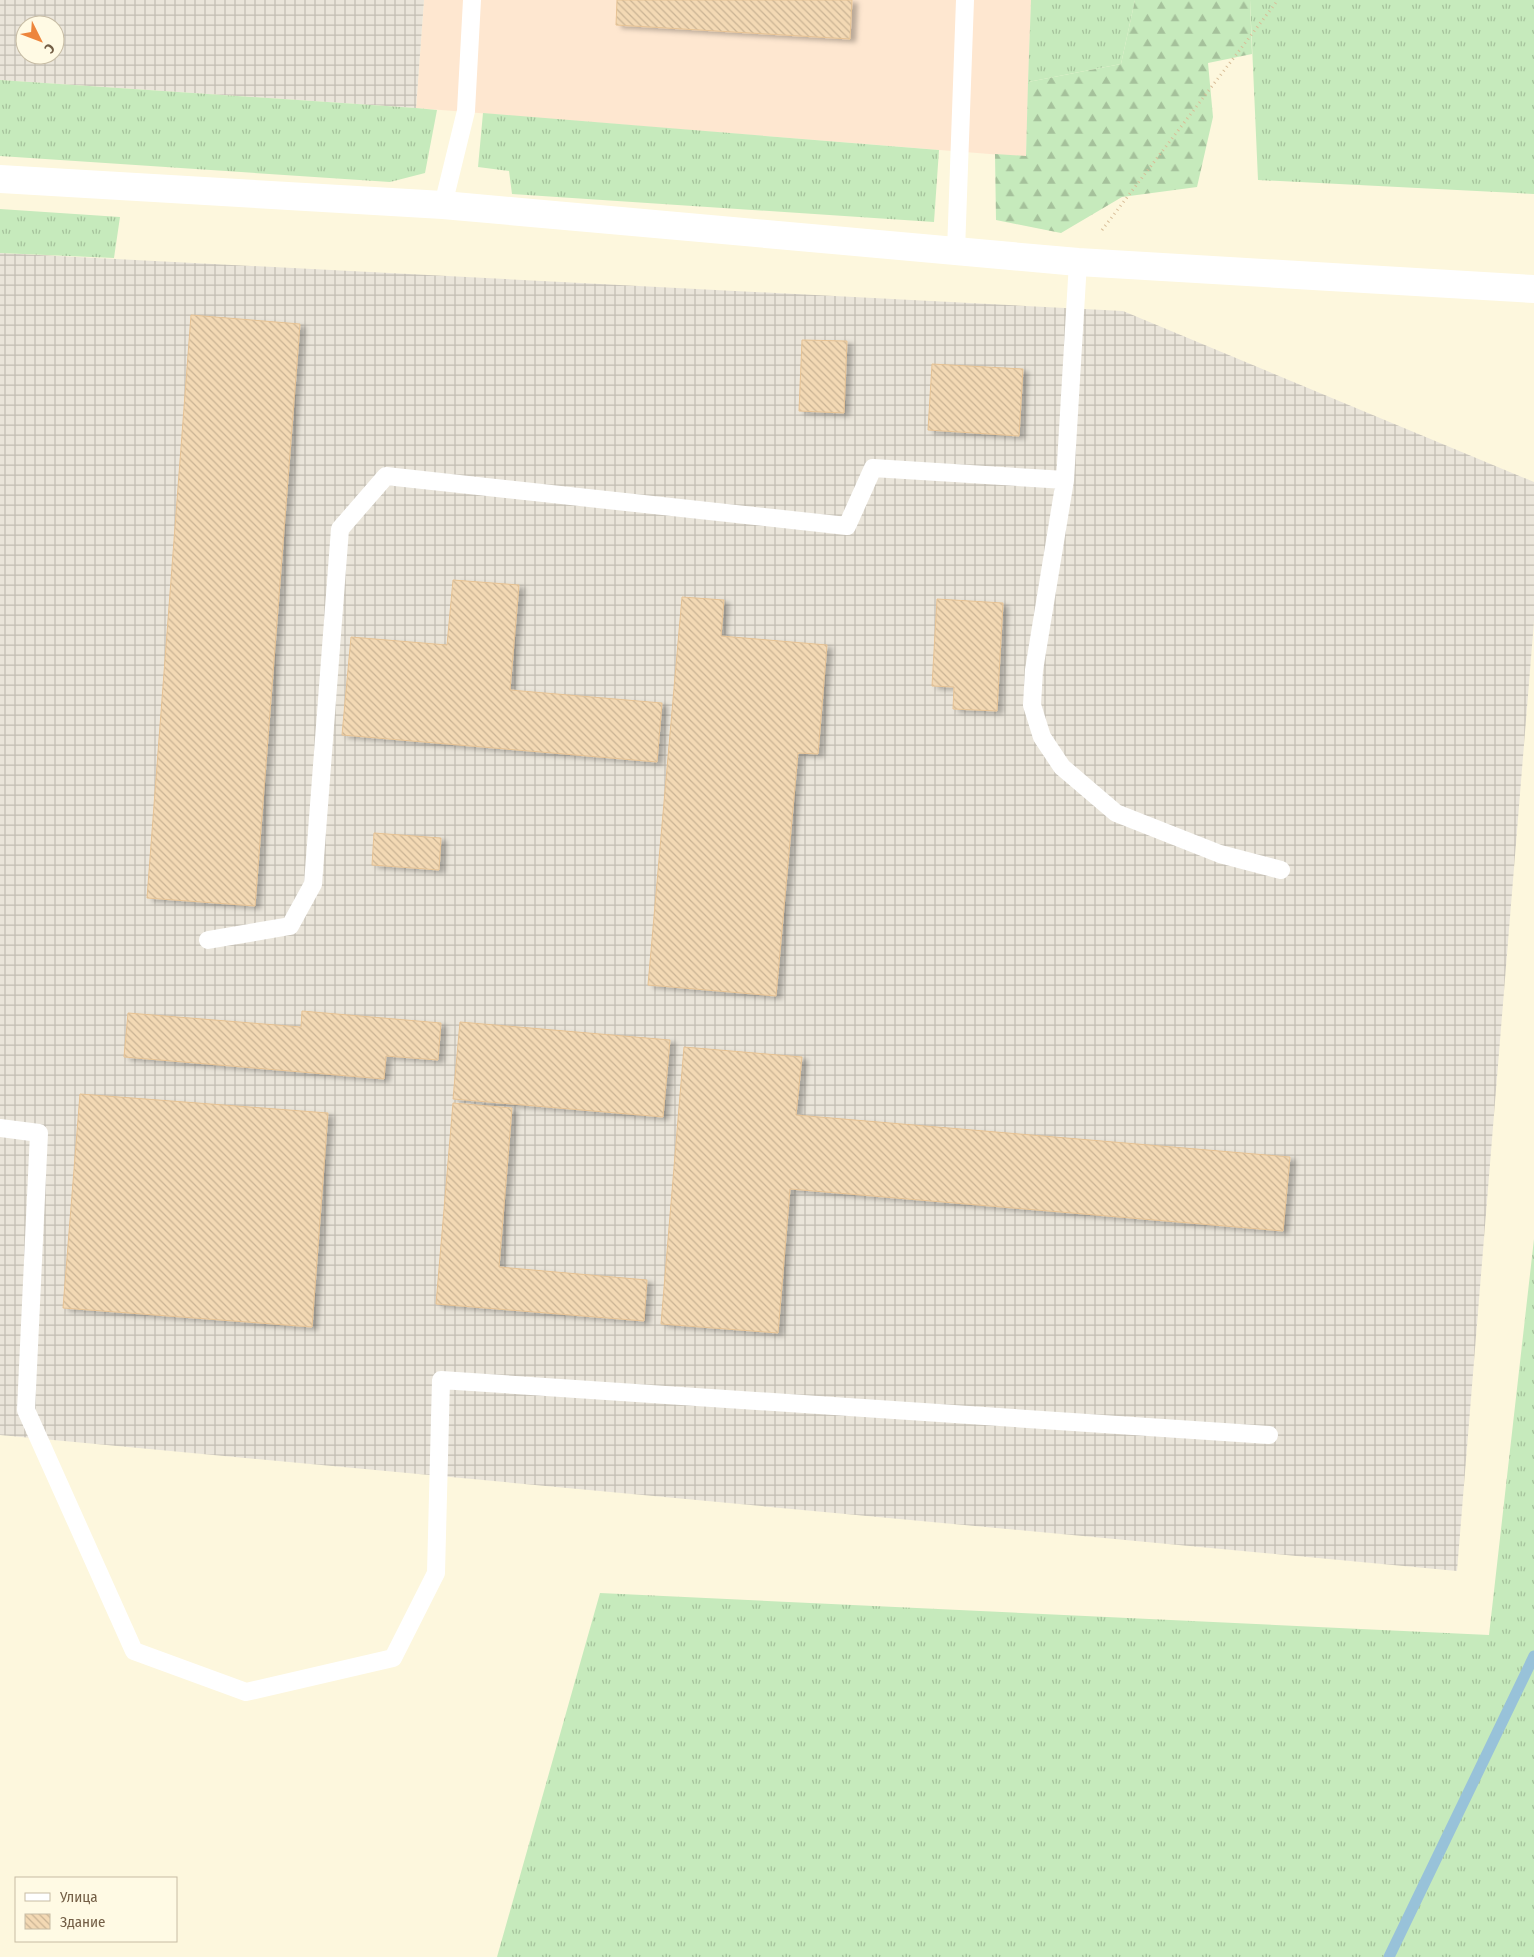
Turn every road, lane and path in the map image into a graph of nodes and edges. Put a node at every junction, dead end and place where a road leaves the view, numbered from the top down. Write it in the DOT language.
graph roads {
  1 [pos="472,0"];
  2 [pos="965,0"];
  3 [pos="1278,0"];
  4 [pos="0,179"];
  5 [pos="443,205"];
  6 [pos="956,252"];
  7 [pos="1078,262"];
  8 [pos="1534,289"];
  9 [pos="1065,480"];
  10 [pos="1281,870"];
  11 [pos="208,940"];
  12 [pos="0,1128"];
  13 [pos="1268,1435"];
  1 -- 5 [label="lane"];
  2 -- 6 [label="lane"];
  3 -- 7 [label="path"];
  4 -- 5 [label="street"];
  5 -- 6 [label="street"];
  6 -- 7 [label="street"];
  7 -- 8 [label="street"];
  7 -- 9 [label="lane"];
  9 -- 10 [label="lane"];
  9 -- 11 [label="lane"];
  12 -- 13 [label="lane"];
}
